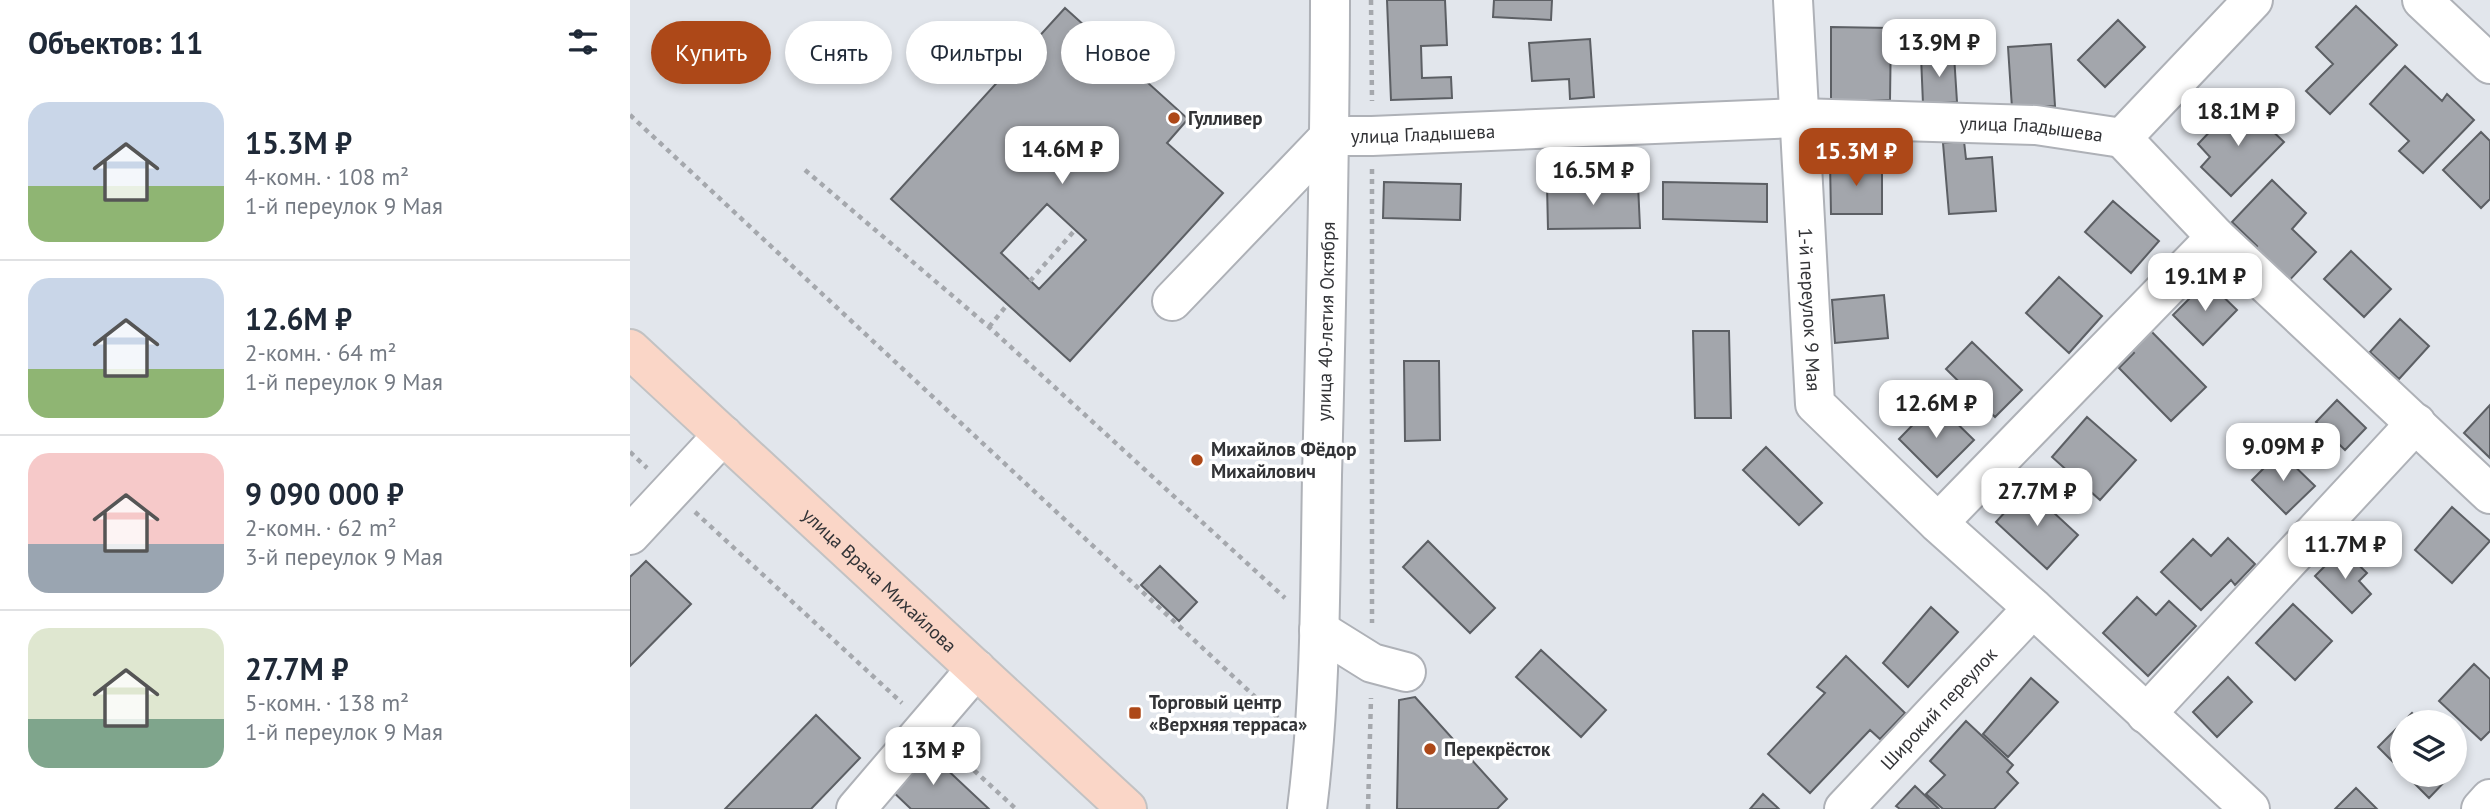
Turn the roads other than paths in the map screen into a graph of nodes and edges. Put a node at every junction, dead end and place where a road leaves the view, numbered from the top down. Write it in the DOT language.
graph roads {
  1 [pos="1331,0"];
  2 [pos="1793,0"];
  3 [pos="2253,0"];
  4 [pos="2422,0"];
  5 [pos="2490,64"];
  6 [pos="1798,118"];
  7 [pos="1330,136"];
  8 [pos="2122,138"];
  9 [pos="2216,237"];
  10 [pos="1172,301"];
  11 [pos="630,349"];
  12 [pos="2416,423"];
  13 [pos="723,435"];
  14 [pos="2490,494"];
  15 [pos="1938,523"];
  16 [pos="630,536"];
  17 [pos="2033,608"];
  18 [pos="1319,630"];
  19 [pos="1389,667"];
  20 [pos="976,669"];
  21 [pos="2146,714"];
  22 [pos="2490,799"];
  23 [pos="856,809"];
  24 [pos="1128,809"];
  25 [pos="1307,809"];
  26 [pos="1844,809"];
  27 [pos="2250,809"];
  28 [pos="2481,809"];
  1 -- 7 [label="street, улица 40-летия Октября"];
  2 -- 6 [label="street, 1-й переулок 9 Мая"];
  3 -- 8 [label="street, улица Гладышева"];
  4 -- 5 [label="street"];
  6 -- 7 [label="street, улица Гладышева"];
  6 -- 8 [label="street, улица Гладышева"];
  6 -- 15 [label="street, 1-й переулок 9 Мая"];
  7 -- 10 [label="street"];
  7 -- 18 [label="street, улица 40-летия Октября"];
  8 -- 9 [label="street"];
  9 -- 12 [label="street"];
  9 -- 15 [label="street"];
  11 -- 13 [label="main road, улица Врача Михайлова"];
  12 -- 14 [label="street"];
  12 -- 21 [label="street"];
  13 -- 16 [label="street"];
  13 -- 20 [label="main road, улица Врача Михайлова"];
  15 -- 17 [label="street, 1-й переулок 9 Мая"];
  17 -- 21 [label="street, 1-й переулок 9 Мая"];
  17 -- 26 [label="street, Широкий переулок"];
  18 -- 19 [label="street"];
  18 -- 25 [label="street, улица 40-летия Октября"];
  20 -- 23 [label="street"];
  20 -- 24 [label="main road, улица Врача Михайлова"];
  21 -- 27 [label="street, 1-й переулок 9 Мая"];
  22 -- 28 [label="street"];
}
